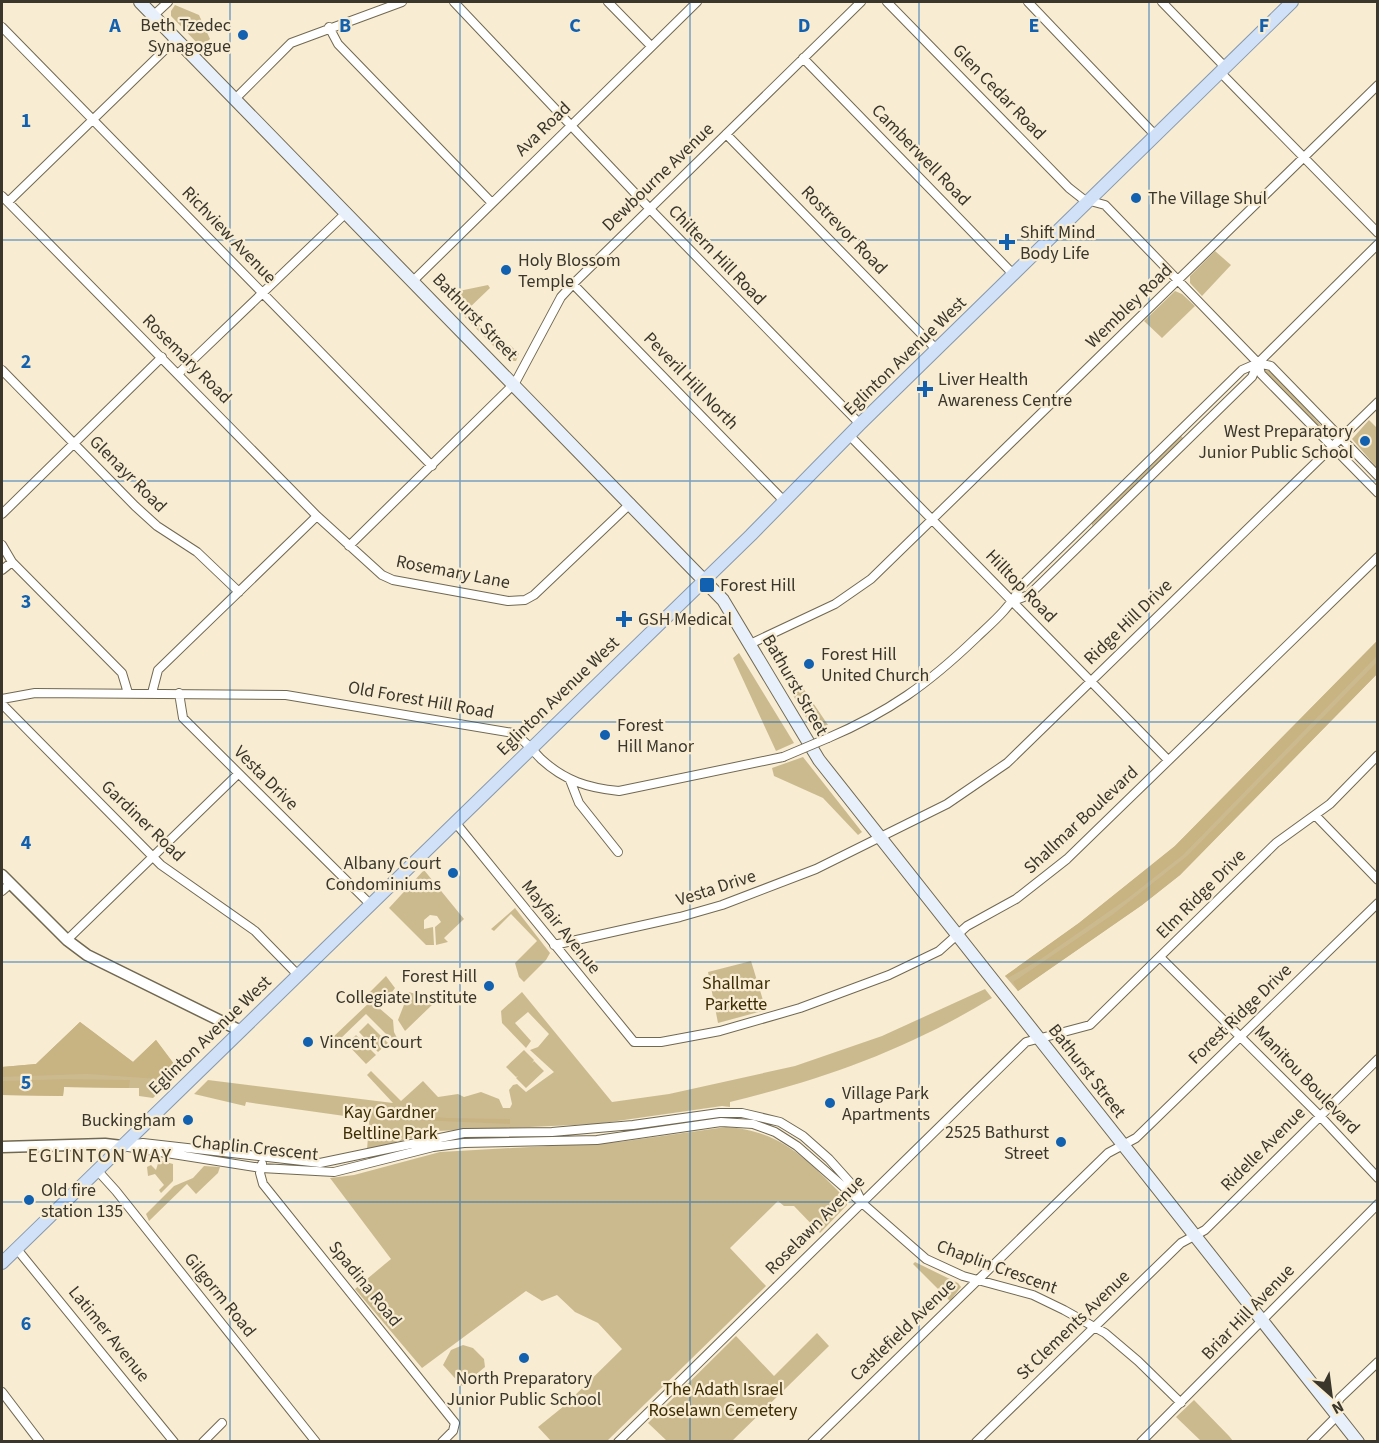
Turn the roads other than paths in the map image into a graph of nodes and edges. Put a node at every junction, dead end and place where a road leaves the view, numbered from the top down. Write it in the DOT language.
graph roads {
  1 [pos="140,2"];
  2 [pos="168,2"];
  3 [pos="402,2"];
  4 [pos="454,2"];
  5 [pos="608,2"];
  6 [pos="697,2"];
  7 [pos="861,2"];
  8 [pos="887,2"];
  9 [pos="1028,2"];
  10 [pos="1162,2"];
  11 [pos="1292,2"];
  12 [pos="154,15"];
  13 [pos="2,27"];
  14 [pos="329,27"];
  15 [pos="177,38"];
  16 [pos="651,46"];
  17 [pos="803,58"];
  18 [pos="1223,70"];
  19 [pos="1377,85"];
  20 [pos="236,98"];
  21 [pos="94,119"];
  22 [pos="572,124"];
  23 [pos="726,134"];
  24 [pos="1156,136"];
  25 [pos="1304,158"];
  26 [pos="5,199"];
  27 [pos="1091,200"];
  28 [pos="491,202"];
  29 [pos="650,209"];
  30 [pos="347,212"];
  31 [pos="1377,233"];
  32 [pos="1377,244"];
  33 [pos="1014,275"];
  34 [pos="414,280"];
  35 [pos="1179,280"];
  36 [pos="573,284"];
  37 [pos="263,294"];
  38 [pos="937,350"];
  39 [pos="162,357"];
  40 [pos="1258,363"];
  41 [pos="2,370"];
  42 [pos="179,373"];
  43 [pos="515,383"];
  44 [pos="1377,402"];
  45 [pos="860,424"];
  46 [pos="1182,429"];
  47 [pos="849,435"];
  48 [pos="1190,437"];
  49 [pos="1340,438"];
  50 [pos="74,443"];
  51 [pos="1332,446"];
  52 [pos="432,466"];
  53 [pos="1377,476"];
  54 [pos="1377,493"];
  55 [pos="784,501"];
  56 [pos="631,503"];
  57 [pos="2,514"];
  58 [pos="317,516"];
  59 [pos="934,520"];
  60 [pos="1084,525"];
  61 [pos="1092,533"];
  62 [pos="2,546"];
  63 [pos="349,546"];
  64 [pos="1377,557"];
  65 [pos="12,562"];
  66 [pos="2,570"];
  67 [pos="705,579"];
  68 [pos="239,592"];
  69 [pos="1013,601"];
  70 [pos="750,644"];
  71 [pos="1090,681"];
  72 [pos="128,693"];
  73 [pos="152,693"];
  74 [pos="179,693"];
  75 [pos="2,699"];
  76 [pos="2,704"];
  77 [pos="531,748"];
  78 [pos="1377,755"];
  79 [pos="1168,760"];
  80 [pos="238,774"];
  81 [pos="570,780"];
  82 [pos="1315,815"];
  83 [pos="455,822"];
  84 [pos="880,838"];
  85 [pos="618,852"];
  86 [pos="153,856"];
  87 [pos="2,875"];
  88 [pos="1377,880"];
  89 [pos="6,887"];
  90 [pos="1377,903"];
  91 [pos="370,904"];
  92 [pos="957,935"];
  93 [pos="67,940"];
  94 [pos="554,945"];
  95 [pos="1160,957"];
  96 [pos="298,975"];
  97 [pos="241,1031"];
  98 [pos="1241,1036"];
  99 [pos="1038,1037"];
  100 [pos="647,1044"];
  101 [pos="1377,1059"];
  102 [pos="1320,1115"];
  103 [pos="597,1129"];
  104 [pos="597,1140"];
  105 [pos="1121,1144"];
  106 [pos="122,1146"];
  107 [pos="2,1148"];
  108 [pos="264,1157"];
  109 [pos="261,1168"];
  110 [pos="97,1170"];
  111 [pos="1377,1178"];
  112 [pos="862,1202"];
  113 [pos="1377,1204"];
  114 [pos="1195,1235"];
  115 [pos="16,1248"];
  116 [pos="2,1263"];
  117 [pos="979,1280"];
  118 [pos="1263,1320"];
  119 [pos="1094,1327"];
  120 [pos="1377,1362"];
  121 [pos="2,1392"];
  122 [pos="1181,1403"];
  123 [pos="1336,1412"];
  124 [pos="222,1423"];
  125 [pos="40,1442"];
  126 [pos="174,1442"];
  127 [pos="204,1442"];
  128 [pos="316,1442"];
  129 [pos="442,1442"];
  130 [pos="618,1442"];
  131 [pos="812,1442"];
  132 [pos="976,1442"];
  133 [pos="1141,1442"];
  134 [pos="1311,1442"];
  135 [pos="1358,1442"];
  1 -- 12 [label="main road, Bathurst Street"];
  2 -- 12 [label="street"];
  3 -- 14 [label="street"];
  4 -- 22 [label="street, Chiltern Hill Road"];
  5 -- 16 [label="street"];
  6 -- 16 [label="street, Ava Road"];
  7 -- 17 [label="street, Dewbourne Avenue"];
  8 -- 27 [label="street, Glen Cedar Road"];
  9 -- 24 [label="street"];
  10 -- 18 [label="street"];
  11 -- 18 [label="main road, Eglinton Avenue West"];
  12 -- 15 [label="main road, Bathurst Street"];
  13 -- 21 [label="street, Richview Avenue"];
  14 -- 20 [label="street"];
  14 -- 28 [label="street"];
  15 -- 20 [label="main road, Bathurst Street"];
  15 -- 21 [label="street"];
  16 -- 22 [label="street, Ava Road"];
  17 -- 23 [label="street, Dewbourne Avenue"];
  17 -- 33 [label="street, Camberwell Road"];
  18 -- 24 [label="main road, Eglinton Avenue West"];
  18 -- 25 [label="street"];
  19 -- 25 [label="street, Wembley Road"];
  20 -- 30 [label="main road, Bathurst Street"];
  21 -- 26 [label="street"];
  21 -- 37 [label="street, Richview Avenue"];
  22 -- 28 [label="street, Ava Road"];
  22 -- 29 [label="street, Chiltern Hill Road"];
  23 -- 29 [label="street, Dewbourne Avenue"];
  23 -- 38 [label="street, Rostrevor Road"];
  24 -- 27 [label="main road, Eglinton Avenue West"];
  25 -- 31 [label="street"];
  25 -- 35 [label="street, Wembley Road"];
  26 -- 39 [label="street, Rosemary Road"];
  27 -- 33 [label="main road, Eglinton Avenue West"];
  27 -- 35 [label="street, Glen Cedar Road"];
  28 -- 34 [label="street, Ava Road"];
  29 -- 36 [label="street, Dewbourne Avenue"];
  29 -- 45 [label="street, Chiltern Hill Road"];
  30 -- 34 [label="main road, Bathurst Street"];
  30 -- 37 [label="street"];
  32 -- 40 [label="street, Old Forest Hill Road"];
  33 -- 38 [label="main road, Eglinton Avenue West"];
  34 -- 43 [label="main road, Bathurst Street"];
  35 -- 40 [label="street, Glen Cedar Road"];
  35 -- 59 [label="street, Wembley Road"];
  36 -- 43 [label="street, Dewbourne Avenue"];
  36 -- 55 [label="street, Peveril Hill North"];
  37 -- 42 [label="street"];
  37 -- 52 [label="street, Richview Avenue"];
  38 -- 45 [label="main road, Eglinton Avenue West"];
  39 -- 42 [label="street, Rosemary Road"];
  39 -- 50 [label="street"];
  40 -- 46 [label="street, Old Forest Hill Road"];
  40 -- 48 [label="street, Old Forest Hill Road"];
  40 -- 49 [label="street"];
  40 -- 51 [label="street"];
  41 -- 50 [label="street, Glenayr Road"];
  42 -- 58 [label="street, Rosemary Road"];
  43 -- 52 [label="street, Dewbourne Avenue"];
  43 -- 56 [label="main road, Bathurst Street"];
  44 -- 49 [label="street, Ridge Hill Drive"];
  45 -- 47 [label="main road, Eglinton Avenue West"];
  46 -- 48 [label="street"];
  46 -- 60 [label="street, Old Forest Hill Road"];
  47 -- 55 [label="main road, Eglinton Avenue West"];
  47 -- 59 [label="street, Hilltop Road"];
  48 -- 61 [label="street, Old Forest Hill Road"];
  49 -- 51 [label="street, Ridge Hill Drive"];
  49 -- 53 [label="street"];
  50 -- 57 [label="street"];
  50 -- 68 [label="street, Glenayr Road"];
  51 -- 54 [label="street"];
  51 -- 71 [label="street, Ridge Hill Drive"];
  52 -- 63 [label="street, Dewbourne Avenue"];
  55 -- 67 [label="main road, Eglinton Avenue West"];
  56 -- 63 [label="street, Rosemary Lane"];
  56 -- 67 [label="main road, Bathurst Street"];
  58 -- 63 [label="street, Rosemary Road"];
  58 -- 68 [label="street"];
  59 -- 69 [label="street, Hilltop Road"];
  59 -- 70 [label="street, Wembley Road"];
  60 -- 61 [label="street"];
  60 -- 69 [label="street, Old Forest Hill Road"];
  61 -- 69 [label="street, Old Forest Hill Road"];
  62 -- 65 [label="street"];
  64 -- 79 [label="street, Shallmar Boulevard"];
  65 -- 66 [label="street"];
  65 -- 72 [label="street"];
  67 -- 70 [label="main road, Bathurst Street"];
  67 -- 77 [label="main road, Eglinton Avenue West"];
  68 -- 73 [label="street"];
  69 -- 71 [label="street, Hilltop Road"];
  69 -- 81 [label="street, Old Forest Hill Road, bridge"];
  70 -- 84 [label="main road, Bathurst Street"];
  71 -- 79 [label="street, Hilltop Road"];
  71 -- 84 [label="street, Ridge Hill Drive"];
  72 -- 73 [label="street, Old Forest Hill Road"];
  72 -- 75 [label="street, Old Forest Hill Road"];
  73 -- 74 [label="street, Old Forest Hill Road"];
  74 -- 77 [label="street, Old Forest Hill Road"];
  74 -- 80 [label="street, Vesta Drive"];
  76 -- 86 [label="street, Gardiner Road"];
  77 -- 81 [label="street, Old Forest Hill Road"];
  77 -- 83 [label="main road, Eglinton Avenue West"];
  78 -- 82 [label="street, Elm Ridge Drive"];
  79 -- 92 [label="street, Shallmar Boulevard"];
  80 -- 86 [label="street"];
  80 -- 91 [label="street, Vesta Drive"];
  81 -- 85 [label="street"];
  82 -- 88 [label="street"];
  82 -- 95 [label="street, Elm Ridge Drive"];
  83 -- 91 [label="main road, Eglinton Avenue West"];
  83 -- 94 [label="street, Mayfair Avenue"];
  84 -- 92 [label="main road, Bathurst Street"];
  84 -- 94 [label="street, Vesta Drive"];
  86 -- 93 [label="street"];
  86 -- 96 [label="street, Gardiner Road"];
  87 -- 89 [label="street"];
  89 -- 93 [label="street"];
  90 -- 98 [label="street, Forest Ridge Drive"];
  91 -- 96 [label="main road, Eglinton Avenue West"];
  92 -- 99 [label="main road, Bathurst Street"];
  92 -- 100 [label="street, Shallmar Boulevard"];
  93 -- 97 [label="street"];
  94 -- 100 [label="street, Mayfair Avenue"];
  95 -- 98 [label="street, Manitou Boulevard"];
  95 -- 99 [label="street, Elm Ridge Drive"];
  96 -- 97 [label="main road, Eglinton Avenue West"];
  97 -- 106 [label="main road, Eglinton Avenue West"];
  98 -- 102 [label="street, Manitou Boulevard"];
  98 -- 105 [label="street, Forest Ridge Drive"];
  99 -- 105 [label="main road, Bathurst Street"];
  99 -- 112 [label="street, Roselawn Avenue"];
  101 -- 102 [label="street, Ridelle Avenue"];
  102 -- 111 [label="street, Manitou Boulevard"];
  102 -- 114 [label="street, Ridelle Avenue"];
  103 -- 104 [label="street"];
  103 -- 108 [label="street, Chaplin Crescent"];
  103 -- 112 [label="street, Chaplin Crescent"];
  104 -- 109 [label="street, Chaplin Crescent"];
  104 -- 112 [label="street, Chaplin Crescent"];
  105 -- 114 [label="main road, Bathurst Street"];
  105 -- 117 [label="street, Castlefield Avenue"];
  106 -- 107 [label="street, Chaplin Crescent"];
  106 -- 108 [label="street, Chaplin Crescent"];
  106 -- 109 [label="street, Chaplin Crescent"];
  106 -- 110 [label="main road, Eglinton Avenue West"];
  108 -- 109 [label="street"];
  109 -- 129 [label="street, Spadina Road"];
  110 -- 115 [label="main road, Eglinton Avenue West"];
  110 -- 128 [label="street, Gilgorm Road"];
  112 -- 117 [label="street, Chaplin Crescent"];
  112 -- 130 [label="street, Roselawn Avenue"];
  113 -- 118 [label="street, Briar Hill Avenue"];
  114 -- 118 [label="main road, Bathurst Street"];
  114 -- 119 [label="street, St Clements Avenue"];
  115 -- 116 [label="main road, Eglinton Avenue West"];
  115 -- 126 [label="street, Latimer Avenue"];
  117 -- 119 [label="street, Chaplin Crescent"];
  117 -- 131 [label="street, Castlefield Avenue"];
  118 -- 122 [label="street, Briar Hill Avenue"];
  118 -- 123 [label="main road, Bathurst Street"];
  119 -- 122 [label="street, Chaplin Crescent"];
  119 -- 132 [label="street, St Clements Avenue"];
  120 -- 123 [label="street"];
  121 -- 125 [label="street"];
  122 -- 133 [label="street, Briar Hill Avenue"];
  123 -- 134 [label="street"];
  123 -- 135 [label="main road, Bathurst Street"];
  124 -- 127 [label="street"];
}
